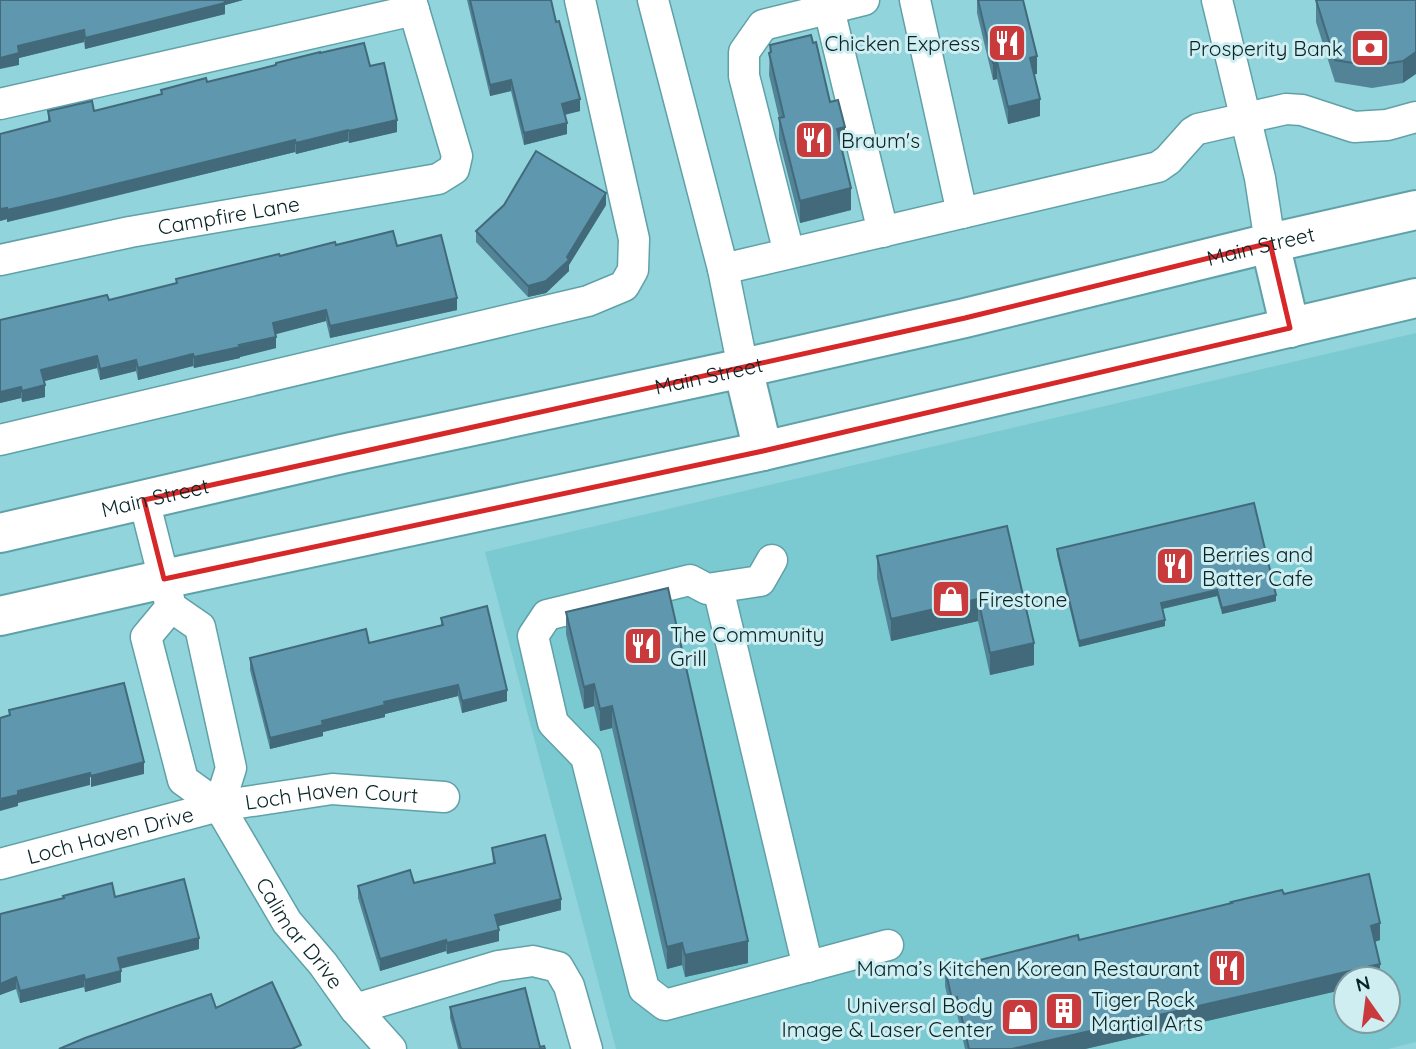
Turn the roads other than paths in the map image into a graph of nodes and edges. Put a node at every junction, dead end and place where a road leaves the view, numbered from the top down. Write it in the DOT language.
graph roads {
  1 [pos="580,0"];
  2 [pos="653,0"];
  3 [pos="864,0"];
  4 [pos="915,0"];
  5 [pos="1217,0"];
  6 [pos="413,5"];
  7 [pos="829,9"];
  8 [pos="0,104"];
  9 [pos="1416,117"];
  10 [pos="1246,119"];
  11 [pos="1416,210"];
  12 [pos="962,213"];
  13 [pos="883,232"];
  14 [pos="1270,243"];
  15 [pos="789,253"];
  16 [pos="0,260"];
  17 [pos="723,269"];
  18 [pos="1416,298"];
  19 [pos="1290,328"];
  20 [pos="743,368"];
  21 [pos="0,440"];
  22 [pos="763,451"];
  23 [pos="145,500"];
  24 [pos="0,533"];
  25 [pos="772,560"];
  26 [pos="718,588"];
  27 [pos="167,593"];
  28 [pos="0,616"];
  29 [pos="444,797"];
  30 [pos="219,806"];
  31 [pos="0,864"];
  32 [pos="888,945"];
  33 [pos="808,967"];
  34 [pos="355,1009"];
  35 [pos="391,1049"];
  36 [pos="587,1049"];
  1 -- 21 [label="street"];
  2 -- 17 [label="street"];
  3 -- 7 [label="street"];
  4 -- 12 [label="street"];
  5 -- 10 [label="street"];
  6 -- 8 [label="street"];
  6 -- 16 [label="street, Campfire Lane"];
  7 -- 13 [label="street"];
  7 -- 15 [label="street"];
  9 -- 10 [label="street"];
  10 -- 12 [label="street"];
  10 -- 14 [label="street"];
  11 -- 14 [label="main road, Main Street"];
  12 -- 13 [label="street"];
  13 -- 15 [label="street"];
  14 -- 19 [label="main road"];
  14 -- 20 [label="main road, Main Street"];
  15 -- 17 [label="street"];
  17 -- 20 [label="street"];
  18 -- 19 [label="main road"];
  19 -- 22 [label="main road"];
  20 -- 22 [label="main road"];
  20 -- 23 [label="main road, Main Street"];
  22 -- 27 [label="main road"];
  23 -- 24 [label="main road, Main Street"];
  23 -- 27 [label="street"];
  25 -- 26 [label="street"];
  26 -- 33 [label="street"];
  26 -- 33 [label="street"];
  27 -- 28 [label="main road"];
  27 -- 30 [label="street"];
  27 -- 30 [label="street, Calimar Drive"];
  29 -- 30 [label="street, Loch Haven Court"];
  30 -- 31 [label="street, Loch Haven Drive"];
  30 -- 34 [label="street, Calimar Drive"];
  32 -- 33 [label="street"];
  34 -- 35 [label="street, Calimar Drive"];
  34 -- 36 [label="street"];
}
